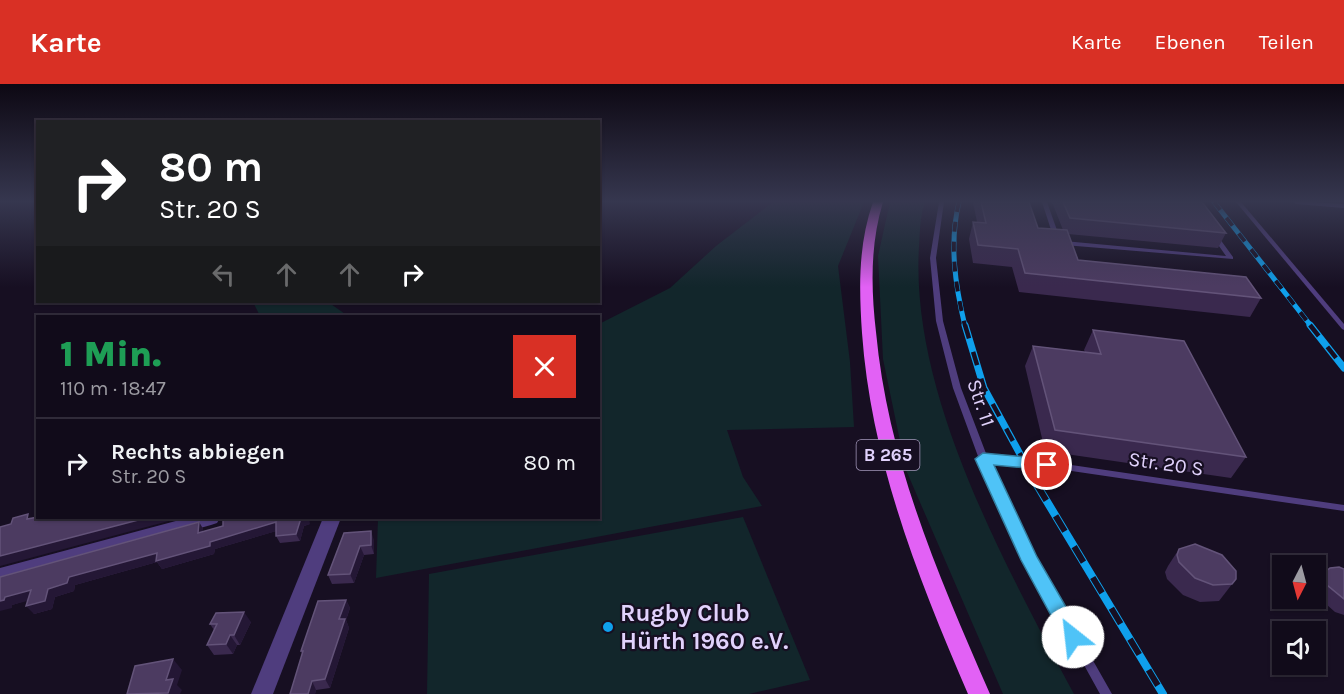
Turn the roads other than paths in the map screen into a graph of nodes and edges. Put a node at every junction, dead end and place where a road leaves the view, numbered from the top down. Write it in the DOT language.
graph roads {
  1 [pos="873,230"];
  2 [pos="935,230"];
  3 [pos="1054,230"];
  4 [pos="1210,230"];
  5 [pos="1262,230"];
  6 [pos="1344,328"];
  7 [pos="983,459"];
  8 [pos="1344,508"];
  9 [pos="207,519"];
  10 [pos="332,519"];
  11 [pos="0,576"];
  12 [pos="262,694"];
  13 [pos="979,694"];
  14 [pos="1106,694"];
  1 -- 13 [label="main road, B 265"];
  2 -- 7 [label="lane, Str. 11"];
  3 -- 4 [label="lane"];
  5 -- 6 [label="lane"];
  7 -- 8 [label="lane, Str. 20 S"];
  7 -- 14 [label="lane, Str. 11"];
  9 -- 11 [label="street"];
  10 -- 12 [label="street"];
}
